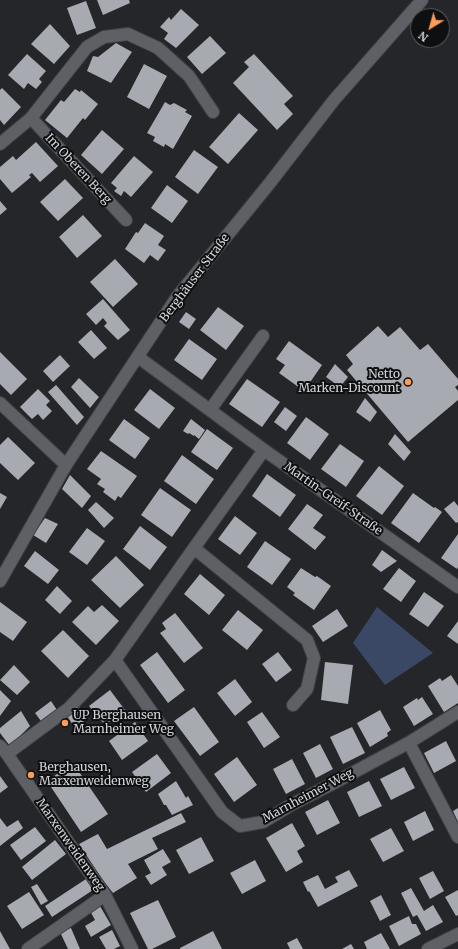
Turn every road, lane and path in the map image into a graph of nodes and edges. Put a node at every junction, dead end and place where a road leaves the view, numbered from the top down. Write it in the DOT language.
graph roads {
  1 [pos="422,0"];
  2 [pos="213,112"];
  3 [pos="31,118"];
  4 [pos="0,144"];
  5 [pos="126,220"];
  6 [pos="263,336"];
  7 [pos="138,357"];
  8 [pos="0,403"];
  9 [pos="210,410"];
  10 [pos="264,450"];
  11 [pos="66,465"];
  12 [pos="194,548"];
  13 [pos="0,581"];
  14 [pos="458,587"];
  15 [pos="115,660"];
  16 [pos="293,704"];
  17 [pos="458,712"];
  18 [pos="409,743"];
  19 [pos="4,750"];
  20 [pos="458,837"];
  21 [pos="105,895"];
  22 [pos="458,934"];
  23 [pos="28,949"];
  24 [pos="132,949"];
  25 [pos="428,949"];
  1 -- 7 [label="street, Berghäuser Straße"];
  2 -- 3 [label="street"];
  3 -- 4 [label="street"];
  3 -- 5 [label="street, Im Oberen Berg"];
  6 -- 9 [label="street"];
  7 -- 9 [label="street, Martin-Greif-Straße"];
  7 -- 11 [label="street, Berghäuser Straße"];
  8 -- 11 [label="street"];
  9 -- 10 [label="street, Martin-Greif-Straße"];
  10 -- 12 [label="street"];
  10 -- 14 [label="street, Martin-Greif-Straße"];
  11 -- 13 [label="street, Berghäuser Straße"];
  12 -- 15 [label="street"];
  12 -- 16 [label="street"];
  15 -- 18 [label="street, Marnheimer Weg"];
  15 -- 19 [label="street"];
  17 -- 18 [label="street, Marnheimer Weg"];
  18 -- 20 [label="street"];
  19 -- 21 [label="street, Marxenweidenweg"];
  21 -- 23 [label="street"];
  21 -- 24 [label="street, Marxenweidenweg"];
  22 -- 25 [label="street"];
}
